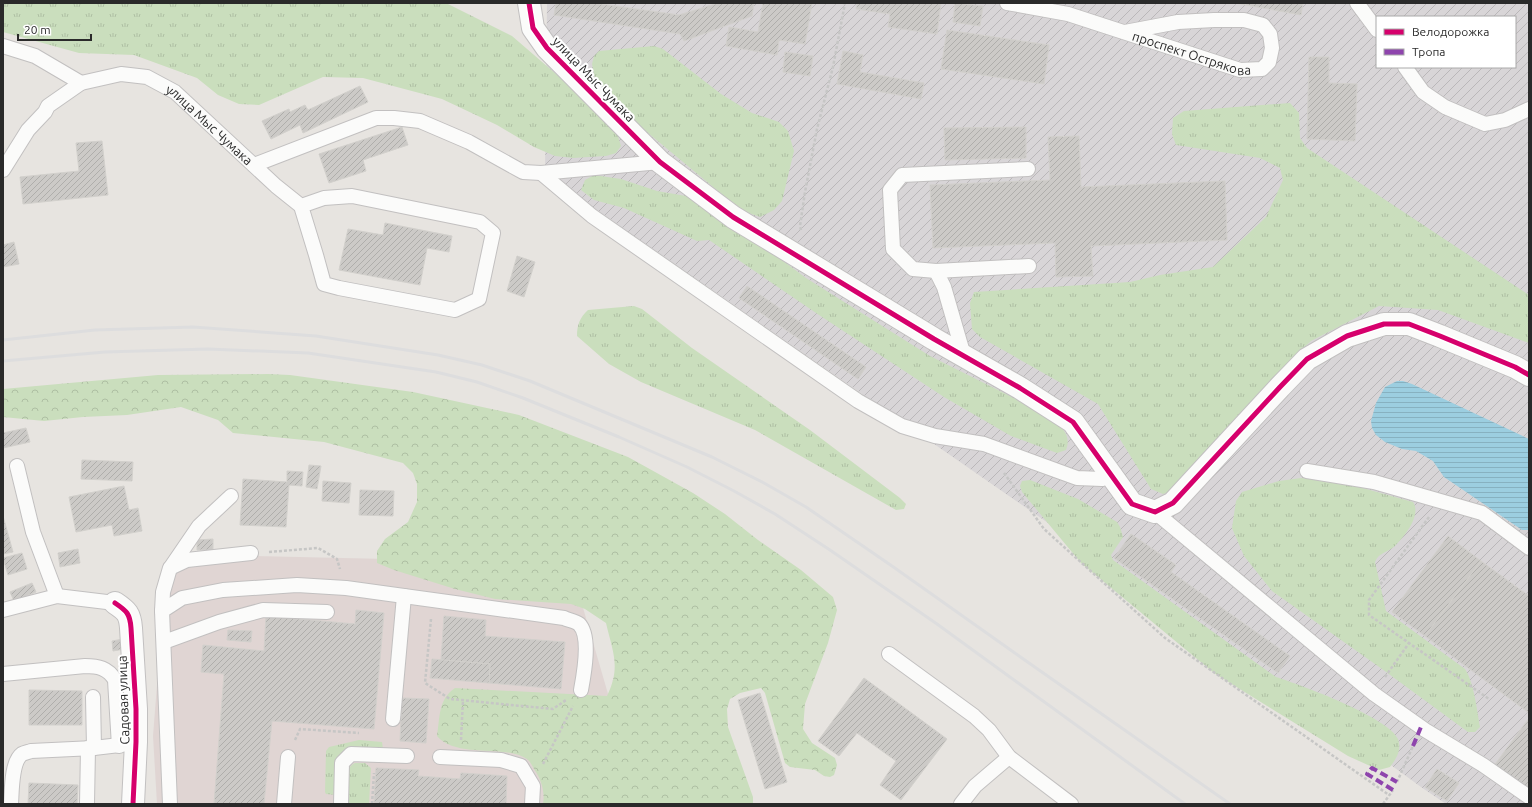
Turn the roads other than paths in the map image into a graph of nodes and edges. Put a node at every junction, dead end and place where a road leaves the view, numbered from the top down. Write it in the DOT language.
graph roads {
  1 [pos="529,3"];
  2 [pos="1008,3"];
  3 [pos="1357,3"];
  4 [pos="1376,29"];
  5 [pos="1125,32"];
  6 [pos="3,46"];
  7 [pos="1406,68"];
  8 [pos="81,83"];
  9 [pos="1529,109"];
  10 [pos="660,162"];
  11 [pos="254,165"];
  12 [pos="1028,169"];
  13 [pos="3,170"];
  14 [pos="541,173"];
  15 [pos="301,206"];
  16 [pos="1029,266"];
  17 [pos="936,271"];
  18 [pos="964,356"];
  19 [pos="1529,375"];
  20 [pos="17,466"];
  21 [pos="1307,471"];
  22 [pos="1111,475"];
  23 [pos="231,496"];
  24 [pos="1155,512"];
  25 [pos="1529,548"];
  26 [pos="251,553"];
  27 [pos="170,568"];
  28 [pos="57,596"];
  29 [pos="404,596"];
  30 [pos="114,603"];
  31 [pos="3,610"];
  32 [pos="162,611"];
  33 [pos="327,612"];
  34 [pos="164,642"];
  35 [pos="889,654"];
  36 [pos="3,674"];
  37 [pos="581,690"];
  38 [pos="93,697"];
  39 [pos="393,719"];
  40 [pos="128,744"];
  41 [pos="91,748"];
  42 [pos="407,756"];
  43 [pos="288,757"];
  44 [pos="440,757"];
  45 [pos="1009,758"];
  46 [pos="1529,797"];
  47 [pos="964,800"];
  48 [pos="11,804"];
  49 [pos="87,804"];
  50 [pos="133,804"];
  51 [pos="170,804"];
  52 [pos="284,804"];
  53 [pos="341,804"];
  54 [pos="532,804"];
  55 [pos="953,804"];
  56 [pos="1071,804"];
  1 -- 10 [label="street, улица Мыс Чумака"];
  2 -- 5 [label="lane, проспект Острякова"];
  3 -- 4 [label="lane"];
  5 -- 5 [label="lane, проспект Острякова"];
  6 -- 8 [label="lane"];
  7 -- 9 [label="lane"];
  8 -- 11 [label="lane, улица Мыс Чумака"];
  8 -- 13 [label="lane, улица Мыс Чумака"];
  10 -- 14 [label="lane, улица Мыс Чумака"];
  10 -- 18 [label="street"];
  11 -- 14 [label="lane, улица Мыс Чумака"];
  11 -- 15 [label="lane"];
  12 -- 17 [label="lane"];
  14 -- 22 [label="lane"];
  15 -- 15 [label="lane"];
  16 -- 17 [label="lane"];
  17 -- 18 [label="lane"];
  18 -- 22 [label="street"];
  19 -- 24 [label="street"];
  20 -- 28 [label="lane"];
  21 -- 25 [label="lane"];
  22 -- 24 [label="street"];
  23 -- 27 [label="lane"];
  24 -- 46 [label="lane"];
  26 -- 27 [label="lane"];
  27 -- 32 [label="lane"];
  28 -- 30 [label="lane"];
  28 -- 31 [label="lane"];
  29 -- 32 [label="lane"];
  29 -- 37 [label="lane"];
  29 -- 39 [label="lane"];
  30 -- 40 [label="street, Садовая улица"];
  32 -- 34 [label="lane"];
  33 -- 34 [label="lane"];
  34 -- 51 [label="lane"];
  35 -- 45 [label="lane"];
  36 -- 40 [label="lane"];
  38 -- 41 [label="lane"];
  40 -- 41 [label="lane"];
  40 -- 50 [label="street, Садовая улица"];
  41 -- 48 [label="lane"];
  41 -- 49 [label="lane"];
  42 -- 53 [label="lane"];
  43 -- 52 [label="lane"];
  44 -- 54 [label="lane"];
  45 -- 47 [label="lane"];
  45 -- 56 [label="lane"];
  47 -- 55 [label="lane"];
}
